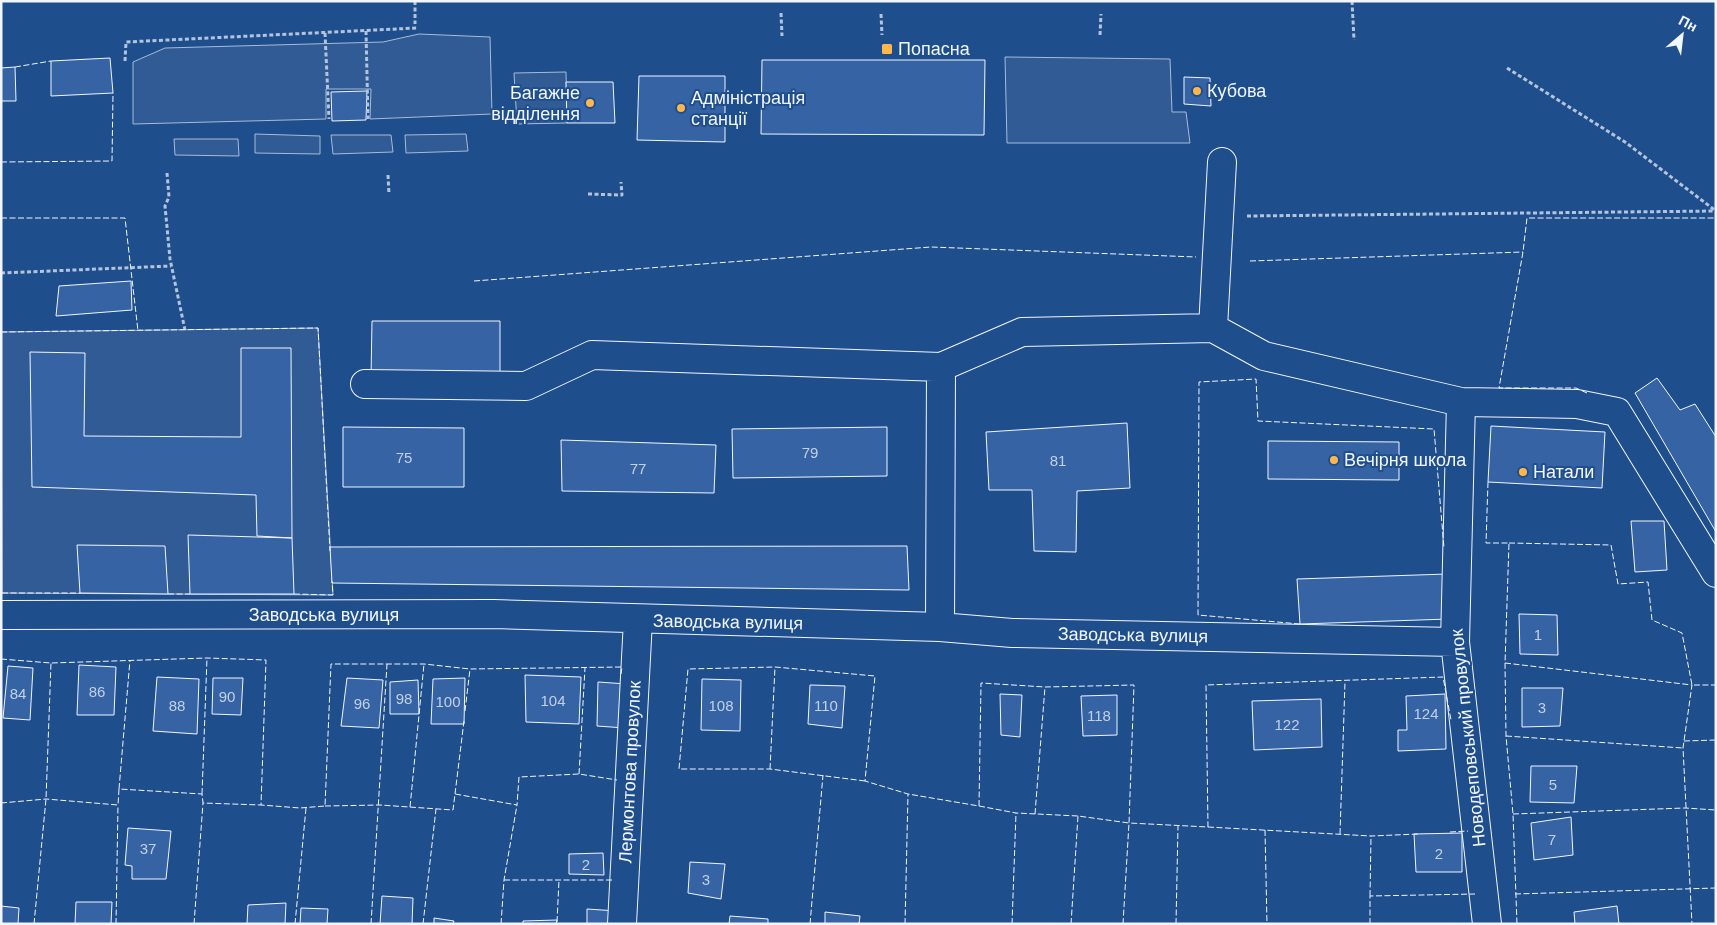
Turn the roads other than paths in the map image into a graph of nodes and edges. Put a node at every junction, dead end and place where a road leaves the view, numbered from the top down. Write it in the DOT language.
graph roads {
  1 [pos="1222,162"];
  2 [pos="1213,328"];
  3 [pos="941,367"];
  4 [pos="365,384"];
  5 [pos="1461,402"];
  6 [pos="1716,573"];
  7 [pos="1,616"];
  8 [pos="638,620"];
  9 [pos="940,627"];
  10 [pos="1455,642"];
  11 [pos="622,924"];
  12 [pos="1487,924"];
  1 -- 2 [label="street"];
  2 -- 3 [label="street"];
  2 -- 5 [label="street"];
  3 -- 4 [label="street"];
  3 -- 9 [label="street"];
  5 -- 6 [label="street"];
  5 -- 10 [label="street, Новодеповський провулок"];
  7 -- 8 [label="street, Заводська вулиця"];
  8 -- 9 [label="street, Заводська вулиця"];
  8 -- 11 [label="street, Лермонтова провулок"];
  9 -- 10 [label="street, Заводська вулиця"];
  10 -- 12 [label="street, Новодеповський провулок"];
}
